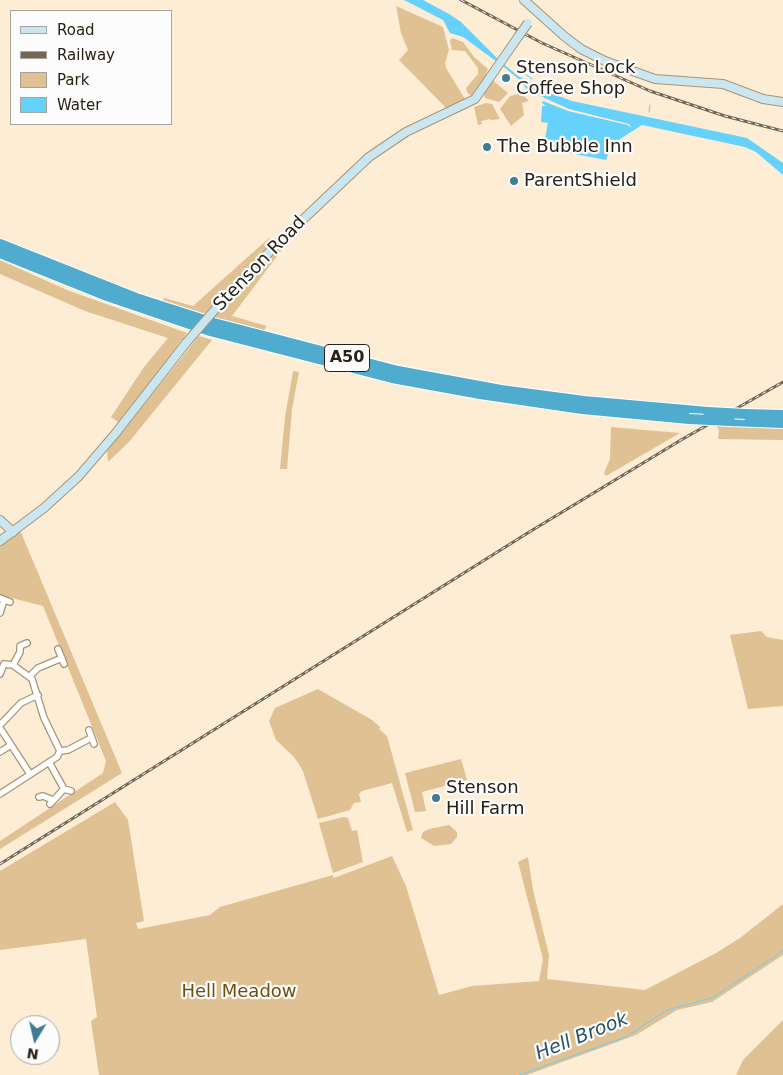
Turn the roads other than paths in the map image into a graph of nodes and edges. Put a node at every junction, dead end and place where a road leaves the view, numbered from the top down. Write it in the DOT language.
graph roads {
  1 [pos="524,0"];
  2 [pos="537,11"];
  3 [pos="783,102"];
  4 [pos="0,244"];
  5 [pos="0,253"];
  6 [pos="783,415"];
  7 [pos="783,423"];
  8 [pos="0,520"];
  9 [pos="12,532"];
  10 [pos="0,541"];
  11 [pos="5,600"];
  12 [pos="0,613"];
  13 [pos="27,643"];
  14 [pos="58,649"];
  15 [pos="0,658"];
  16 [pos="4,664"];
  17 [pos="13,665"];
  18 [pos="0,674"];
  19 [pos="30,676"];
  20 [pos="38,695"];
  21 [pos="0,726"];
  22 [pos="89,730"];
  23 [pos="11,745"];
  24 [pos="60,751"];
  25 [pos="0,752"];
  26 [pos="48,762"];
  27 [pos="30,774"];
  28 [pos="0,794"];
  29 [pos="39,797"];
  1 -- 2 [label="street"];
  2 -- 3 [label="street"];
  2 -- 9 [label="street, Stenson Road, bridge"];
  4 -- 6 [label="highway, A50, bridge"];
  5 -- 7 [label="highway, A50, bridge"];
  8 -- 9 [label="street"];
  9 -- 10 [label="street, Stenson Road"];
  11 -- 12 [label="street"];
  13 -- 17 [label="street"];
  14 -- 19 [label="street"];
  15 -- 16 [label="street"];
  16 -- 17 [label="street"];
  16 -- 18 [label="street"];
  17 -- 19 [label="street"];
  19 -- 20 [label="street"];
  20 -- 21 [label="street"];
  20 -- 24 [label="street"];
  21 -- 23 [label="street"];
  22 -- 24 [label="street"];
  23 -- 25 [label="street"];
  23 -- 27 [label="street"];
  24 -- 26 [label="street"];
  26 -- 27 [label="street"];
  26 -- 29 [label="street"];
  27 -- 28 [label="street"];
}
